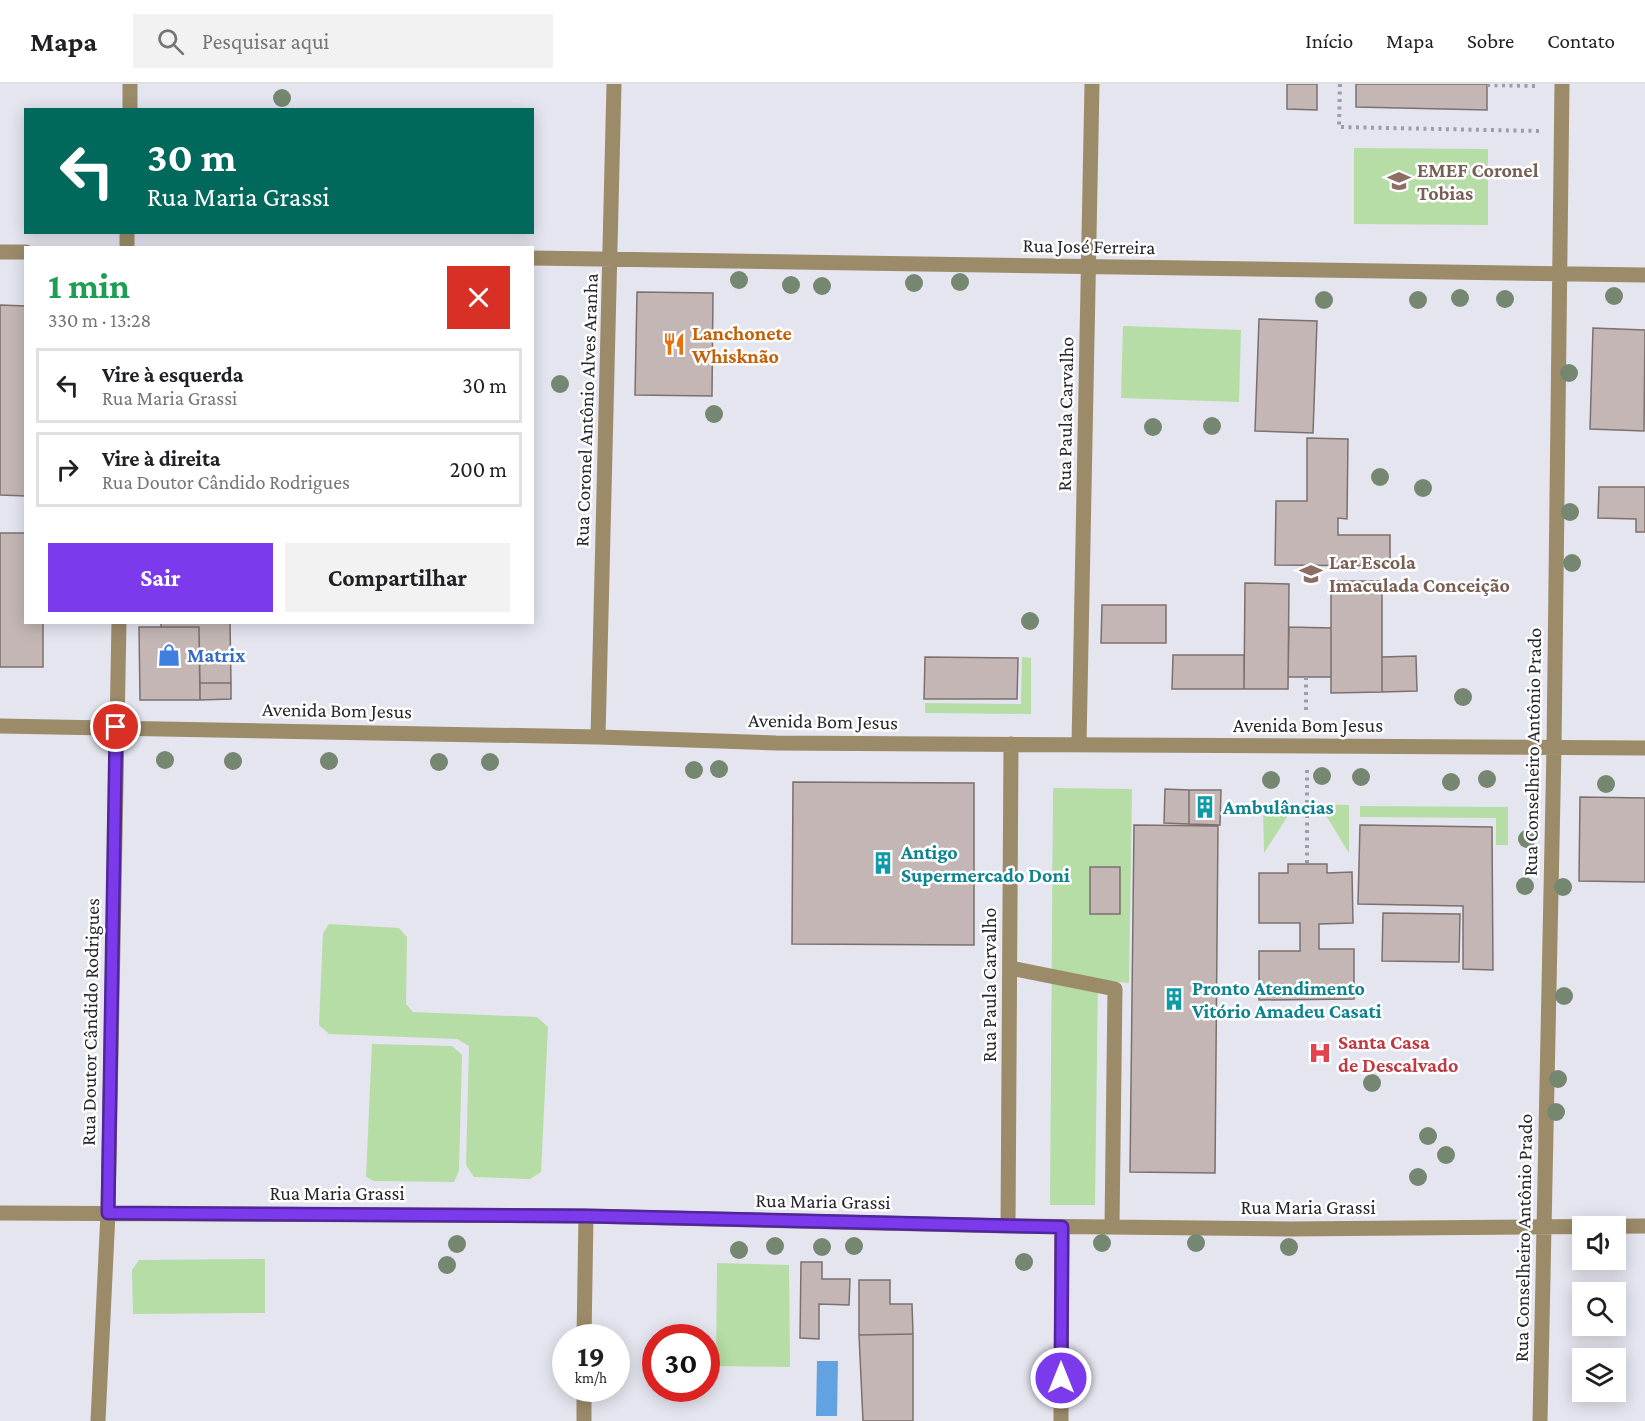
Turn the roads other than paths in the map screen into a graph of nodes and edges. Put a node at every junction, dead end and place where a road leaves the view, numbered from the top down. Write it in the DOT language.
graph roads {
  1 [pos="130,84"];
  2 [pos="614,84"];
  3 [pos="1092,84"];
  4 [pos="1562,84"];
  5 [pos="130,108"];
  6 [pos="0,252"];
  7 [pos="24,252"];
  8 [pos="534,258"];
  9 [pos="611,259"];
  10 [pos="1087,267"];
  11 [pos="1558,275"];
  12 [pos="1645,275"];
  13 [pos="119,624"];
  14 [pos="0,726"];
  15 [pos="116,727"];
  16 [pos="598,737"];
  17 [pos="1011,744"];
  18 [pos="1078,745"];
  19 [pos="1554,747"];
  20 [pos="1645,748"];
  21 [pos="1010,968"];
  22 [pos="0,1213"];
  23 [pos="108,1213"];
  24 [pos="586,1216"];
  25 [pos="1008,1226"];
  26 [pos="1112,1226"];
  27 [pos="1062,1227"];
  28 [pos="1544,1227"];
  29 [pos="1645,1227"];
  30 [pos="584,1324"];
  31 [pos="584,1402"];
  32 [pos="98,1421"];
  33 [pos="584,1421"];
  34 [pos="1060,1421"];
  35 [pos="1540,1421"];
  1 -- 5 [label="street"];
  2 -- 9 [label="street, Rua Coronel Antônio Alves Aranha"];
  3 -- 10 [label="street, Rua Paula Carvalho"];
  4 -- 11 [label="street, Rua Conselheiro Antônio Prado"];
  6 -- 7 [label="street"];
  8 -- 9 [label="street, Rua José Ferreira"];
  9 -- 10 [label="street, Rua José Ferreira"];
  9 -- 16 [label="street, Rua Coronel Antônio Alves Aranha"];
  10 -- 11 [label="street, Rua José Ferreira"];
  10 -- 18 [label="street, Rua Paula Carvalho"];
  11 -- 12 [label="street, Rua José Ferreira"];
  11 -- 19 [label="street, Rua Conselheiro Antônio Prado"];
  13 -- 15 [label="street, Rua Doutor Cândido Rodrigues"];
  14 -- 15 [label="street, Avenida Bom Jesus"];
  15 -- 16 [label="street, Avenida Bom Jesus"];
  15 -- 23 [label="street, Rua Doutor Cândido Rodrigues"];
  16 -- 17 [label="street, Avenida Bom Jesus"];
  17 -- 18 [label="street, Avenida Bom Jesus"];
  17 -- 21 [label="street, Rua Paula Carvalho"];
  18 -- 19 [label="street, Avenida Bom Jesus"];
  19 -- 20 [label="street, Avenida Bom Jesus"];
  19 -- 28 [label="street, Rua Conselheiro Antônio Prado"];
  21 -- 25 [label="street, Rua Paula Carvalho"];
  21 -- 26 [label="street"];
  22 -- 23 [label="street, Rua Maria Grassi"];
  23 -- 24 [label="street, Rua Maria Grassi"];
  23 -- 32 [label="street, Rua Doutor Cândido Rodrigues"];
  24 -- 25 [label="street, Rua Maria Grassi"];
  24 -- 30 [label="street"];
  25 -- 27 [label="street, Rua Maria Grassi"];
  26 -- 27 [label="street, Rua Maria Grassi"];
  26 -- 28 [label="street, Rua Maria Grassi"];
  27 -- 34 [label="street"];
  28 -- 29 [label="street, Rua Maria Grassi"];
  28 -- 35 [label="street, Rua Conselheiro Antônio Prado"];
  31 -- 33 [label="street"];
}
